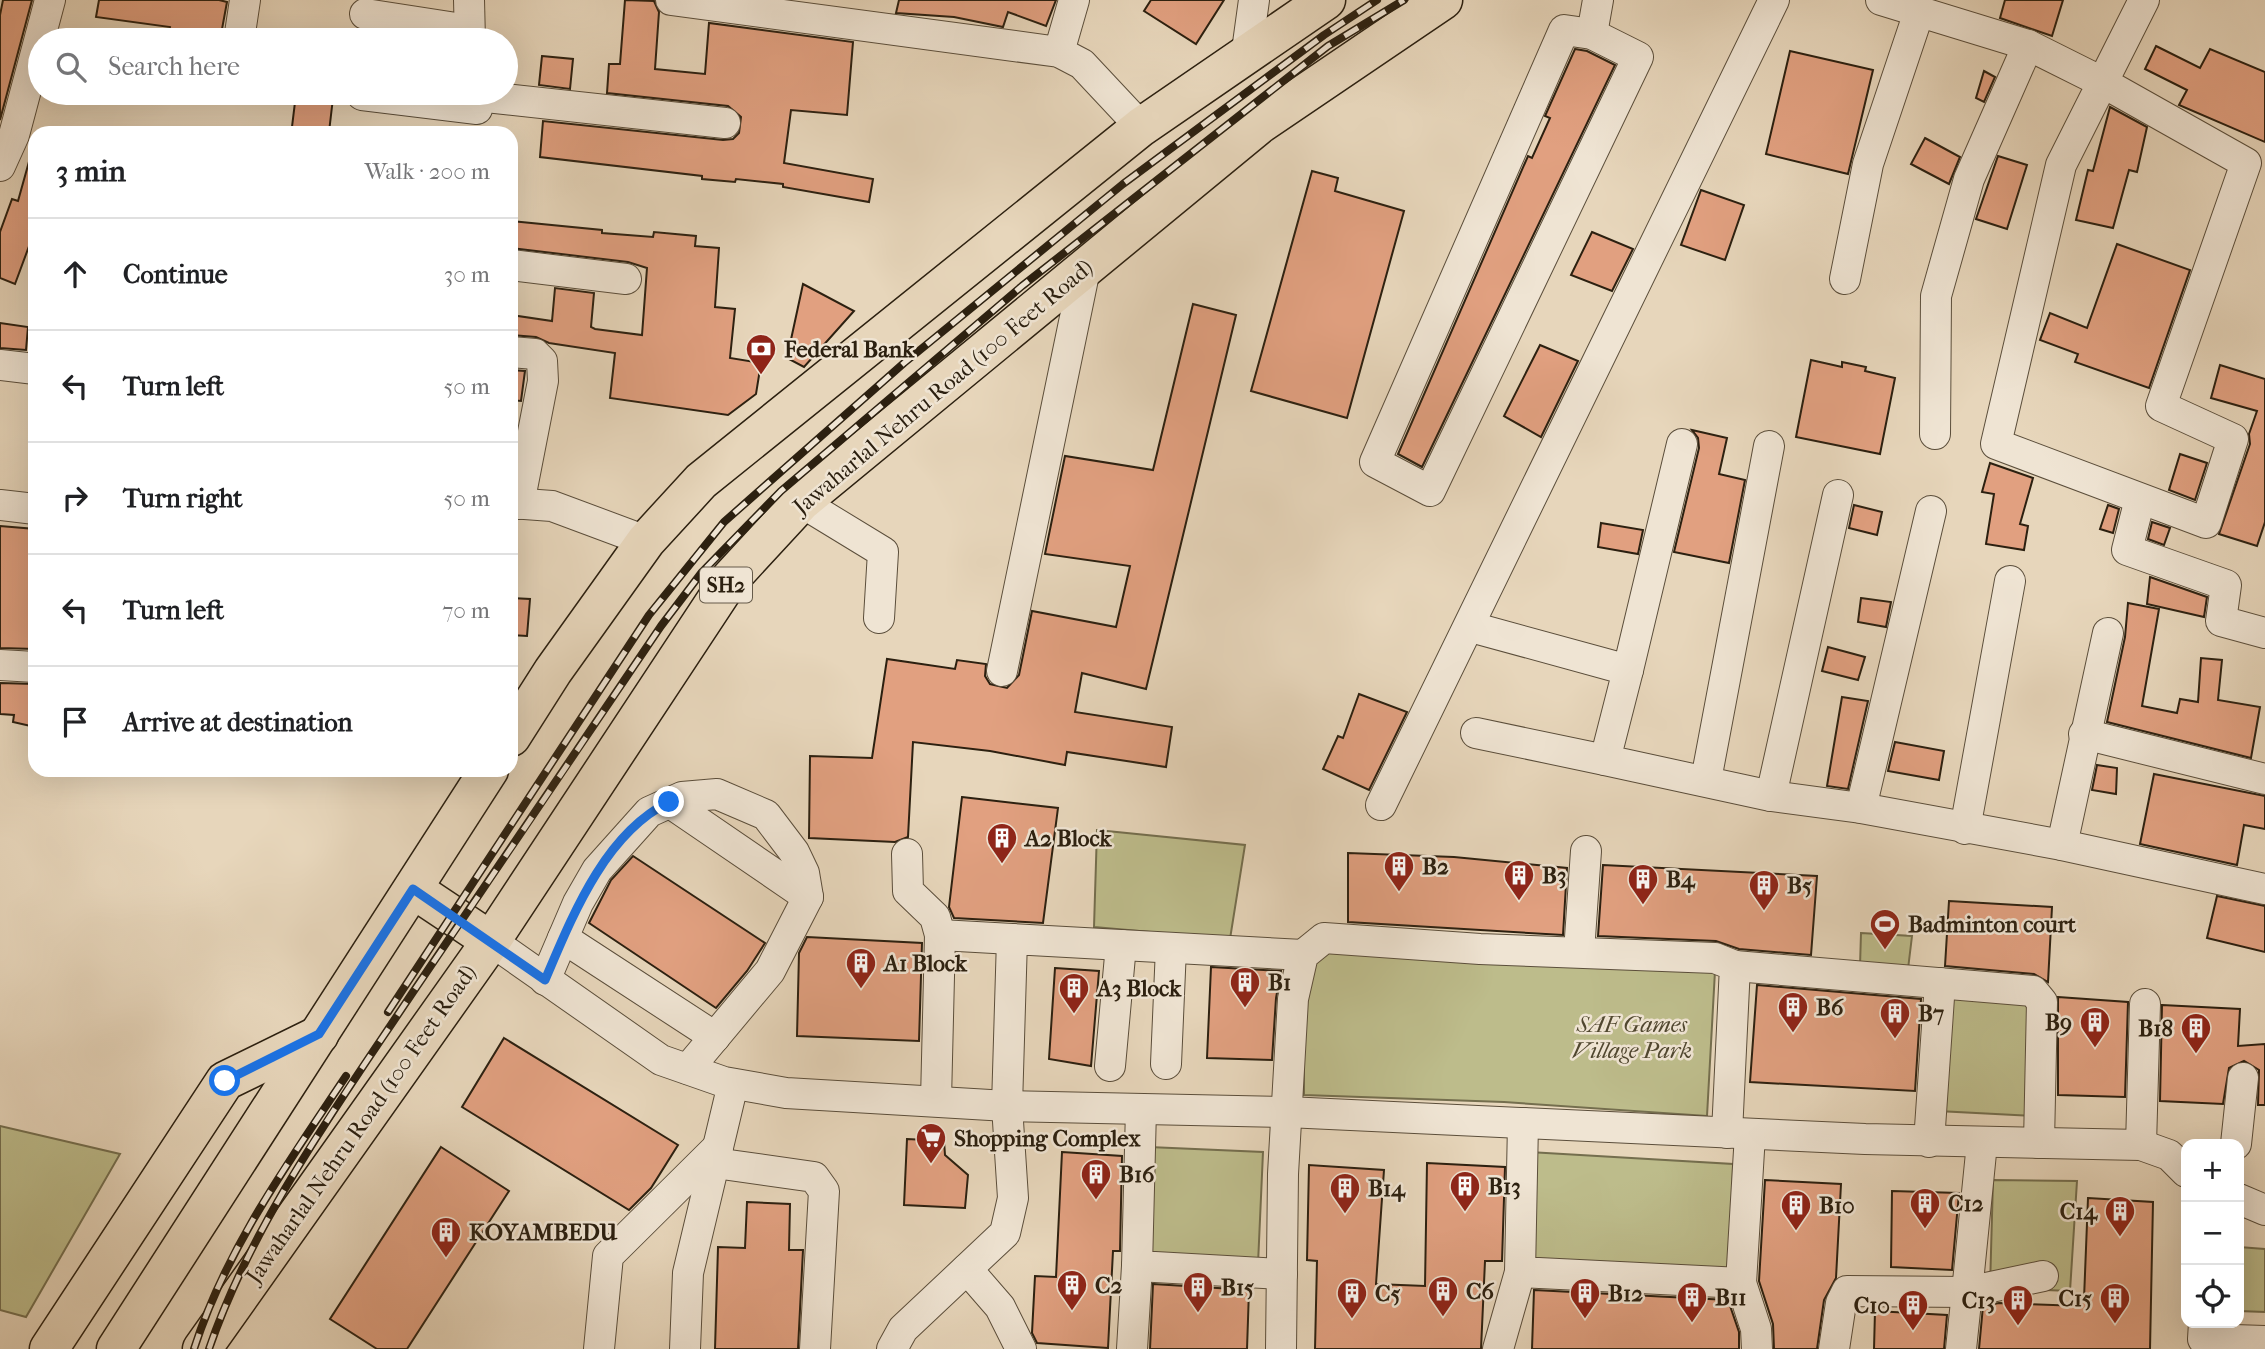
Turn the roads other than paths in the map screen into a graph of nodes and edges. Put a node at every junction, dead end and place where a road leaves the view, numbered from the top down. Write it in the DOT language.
graph roads {
  1 [pos="50,0"];
  2 [pos="245,0"];
  3 [pos="469,0"];
  4 [pos="671,0"];
  5 [pos="1074,0"];
  6 [pos="1254,0"];
  7 [pos="1326,0"];
  8 [pos="1443,0"];
  9 [pos="1598,0"];
  10 [pos="1774,0"];
  11 [pos="1881,0"];
  12 [pos="2144,0"];
  13 [pos="1919,12"];
  14 [pos="365,14"];
  15 [pos="43,28"];
  16 [pos="241,28"];
  17 [pos="435,28"];
  18 [pos="470,28"];
  19 [pos="1592,34"];
  20 [pos="2028,45"];
  21 [pos="1059,52"];
  22 [pos="1246,58"];
  23 [pos="2102,82"];
  24 [pos="28,87"];
  25 [pos="450,105"];
  26 [pos="477,108"];
  27 [pos="725,123"];
  28 [pos="1142,127"];
  29 [pos="16,135"];
  30 [pos="0,166"];
  31 [pos="2255,168"];
  32 [pos="518,266"];
  33 [pos="1085,269"];
  34 [pos="626,279"];
  35 [pos="1844,279"];
  36 [pos="518,353"];
  37 [pos="0,365"];
  38 [pos="28,368"];
  39 [pos="1935,434"];
  40 [pos="1682,444"];
  41 [pos="1769,446"];
  42 [pos="518,491"];
  43 [pos="1838,495"];
  44 [pos="2140,499"];
  45 [pos="801,502"];
  46 [pos="518,504"];
  47 [pos="0,505"];
  48 [pos="28,508"];
  49 [pos="1931,511"];
  50 [pos="646,541"];
  51 [pos="2010,582"];
  52 [pos="879,618"];
  53 [pos="1471,627"];
  54 [pos="2108,633"];
  55 [pos="2265,633"];
  56 [pos="0,665"];
  57 [pos="28,667"];
  58 [pos="1628,670"];
  59 [pos="1002,671"];
  60 [pos="518,727"];
  61 [pos="1476,733"];
  62 [pos="2084,734"];
  63 [pos="1605,760"];
  64 [pos="485,777"];
  65 [pos="2265,779"];
  66 [pos="1706,780"];
  67 [pos="1771,796"];
  68 [pos="669,802"];
  69 [pos="1381,804"];
  70 [pos="1861,808"];
  71 [pos="1965,829"];
  72 [pos="2062,845"];
  73 [pos="1587,851"];
  74 [pos="907,854"];
  75 [pos="413,889"];
  76 [pos="2265,889"];
  77 [pos="808,897"];
  78 [pos="940,936"];
  79 [pos="563,938"];
  80 [pos="1012,939"];
  81 [pos="491,941"];
  82 [pos="1121,945"];
  83 [pos="1171,948"];
  84 [pos="1579,951"];
  85 [pos="1303,956"];
  86 [pos="1735,966"];
  87 [pos="545,980"];
  88 [pos="1940,983"];
  89 [pos="2146,1004"];
  90 [pos="319,1034"];
  91 [pos="715,1037"];
  92 [pos="1166,1064"];
  93 [pos="1110,1066"];
  94 [pos="688,1069"];
  95 [pos="2243,1078"];
  96 [pos="733,1084"];
  97 [pos="936,1100"];
  98 [pos="1007,1106"];
  99 [pos="1142,1109"];
  100 [pos="1287,1112"];
  101 [pos="1523,1123"];
  102 [pos="1738,1133"];
  103 [pos="2237,1139"];
  104 [pos="1929,1142"];
  105 [pos="1982,1143"];
  106 [pos="2039,1143"];
  107 [pos="2141,1145"];
  108 [pos="716,1155"];
  109 [pos="2181,1167"];
  110 [pos="2244,1201"];
  111 [pos="2265,1210"];
  112 [pos="1137,1266"];
  113 [pos="967,1269"];
  114 [pos="1520,1272"];
  115 [pos="1282,1274"];
  116 [pos="2043,1276"];
  117 [pos="1741,1283"];
  118 [pos="1967,1292"];
  119 [pos="2202,1337"];
  120 [pos="128,1340"];
  121 [pos="2265,1341"];
  122 [pos="49,1349"];
  123 [pos="202,1349"];
  124 [pos="599,1349"];
  125 [pos="684,1349"];
  126 [pos="815,1349"];
  127 [pos="892,1349"];
  128 [pos="1021,1349"];
  129 [pos="1132,1349"];
  130 [pos="1281,1349"];
  131 [pos="1498,1349"];
  132 [pos="1757,1349"];
  133 [pos="1834,1349"];
  134 [pos="1961,1349"];
  1 -- 15 [label="street"];
  2 -- 16 [label="street"];
  3 -- 18 [label="street"];
  4 -- 21 [label="street"];
  5 -- 21 [label="street"];
  6 -- 22 [label="street"];
  7 -- 22 [label="main road"];
  8 -- 33 [label="main road, Jawaharlal Nehru Road (100 Feet Road) / SH2"];
  9 -- 19 [label="street"];
  10 -- 53 [label="street"];
  11 -- 13 [label="street"];
  12 -- 23 [label="street"];
  13 -- 20 [label="street"];
  13 -- 35 [label="street"];
  14 -- 17 [label="street"];
  19 -- 19 [label="street"];
  20 -- 23 [label="street"];
  20 -- 39 [label="street"];
  21 -- 28 [label="street"];
  22 -- 28 [label="main road"];
  23 -- 31 [label="street"];
  23 -- 44 [label="street"];
  24 -- 29 [label="street"];
  25 -- 26 [label="street"];
  26 -- 27 [label="street"];
  28 -- 50 [label="main road"];
  29 -- 30 [label="street"];
  31 -- 44 [label="street"];
  32 -- 34 [label="street"];
  33 -- 45 [label="main road, Jawaharlal Nehru Road (100 Feet Road) / SH2"];
  33 -- 59 [label="street"];
  36 -- 42 [label="street"];
  37 -- 38 [label="street"];
  40 -- 58 [label="street"];
  41 -- 66 [label="street"];
  43 -- 67 [label="street"];
  44 -- 55 [label="street"];
  45 -- 52 [label="street"];
  45 -- 81 [label="main road, Jawaharlal Nehru Road (100 Feet Road) / SH2"];
  46 -- 50 [label="street"];
  47 -- 48 [label="street"];
  49 -- 70 [label="street"];
  50 -- 60 [label="main road"];
  51 -- 71 [label="street"];
  53 -- 58 [label="street"];
  53 -- 69 [label="street"];
  54 -- 62 [label="street"];
  56 -- 57 [label="street"];
  58 -- 63 [label="street"];
  61 -- 63 [label="street"];
  62 -- 65 [label="street"];
  62 -- 72 [label="street"];
  63 -- 66 [label="street"];
  64 -- 75 [label="main road"];
  66 -- 67 [label="street"];
  67 -- 70 [label="street"];
  68 -- 77 [label="street"];
  68 -- 77 [label="street"];
  68 -- 79 [label="street"];
  70 -- 71 [label="street"];
  71 -- 72 [label="street"];
  72 -- 76 [label="street"];
  73 -- 84 [label="street"];
  74 -- 78 [label="street"];
  75 -- 81 [label="main road"];
  75 -- 90 [label="main road"];
  77 -- 91 [label="street"];
  78 -- 80 [label="street"];
  78 -- 97 [label="street"];
  79 -- 87 [label="street"];
  79 -- 91 [label="street"];
  80 -- 82 [label="street"];
  80 -- 98 [label="street"];
  81 -- 87 [label="street"];
  81 -- 123 [label="main road, Jawaharlal Nehru Road (100 Feet Road) / SH2"];
  82 -- 83 [label="street"];
  82 -- 93 [label="street"];
  83 -- 85 [label="street"];
  83 -- 92 [label="street"];
  84 -- 85 [label="street"];
  84 -- 86 [label="street"];
  85 -- 100 [label="street"];
  86 -- 88 [label="street"];
  86 -- 102 [label="street"];
  87 -- 94 [label="street"];
  88 -- 104 [label="street"];
  88 -- 106 [label="street"];
  89 -- 107 [label="street"];
  90 -- 120 [label="main road"];
  90 -- 122 [label="main road"];
  91 -- 94 [label="street"];
  94 -- 96 [label="street"];
  95 -- 103 [label="street"];
  96 -- 97 [label="street"];
  96 -- 108 [label="street"];
  97 -- 98 [label="street"];
  98 -- 99 [label="street"];
  98 -- 113 [label="street"];
  99 -- 100 [label="street"];
  99 -- 112 [label="street"];
  100 -- 101 [label="street"];
  100 -- 115 [label="street"];
  101 -- 102 [label="street"];
  101 -- 114 [label="street"];
  102 -- 104 [label="street"];
  102 -- 117 [label="street"];
  104 -- 105 [label="street"];
  105 -- 106 [label="street"];
  105 -- 118 [label="street"];
  106 -- 107 [label="street"];
  107 -- 109 [label="street"];
  108 -- 124 [label="street"];
  108 -- 125 [label="street"];
  108 -- 126 [label="street"];
  110 -- 111 [label="street"];
  112 -- 115 [label="street"];
  112 -- 129 [label="street"];
  113 -- 127 [label="street"];
  113 -- 128 [label="street"];
  114 -- 117 [label="street"];
  114 -- 131 [label="street"];
  115 -- 130 [label="street"];
  116 -- 118 [label="street"];
  117 -- 132 [label="street"];
  118 -- 133 [label="street"];
  118 -- 134 [label="street"];
  119 -- 121 [label="street"];
}
